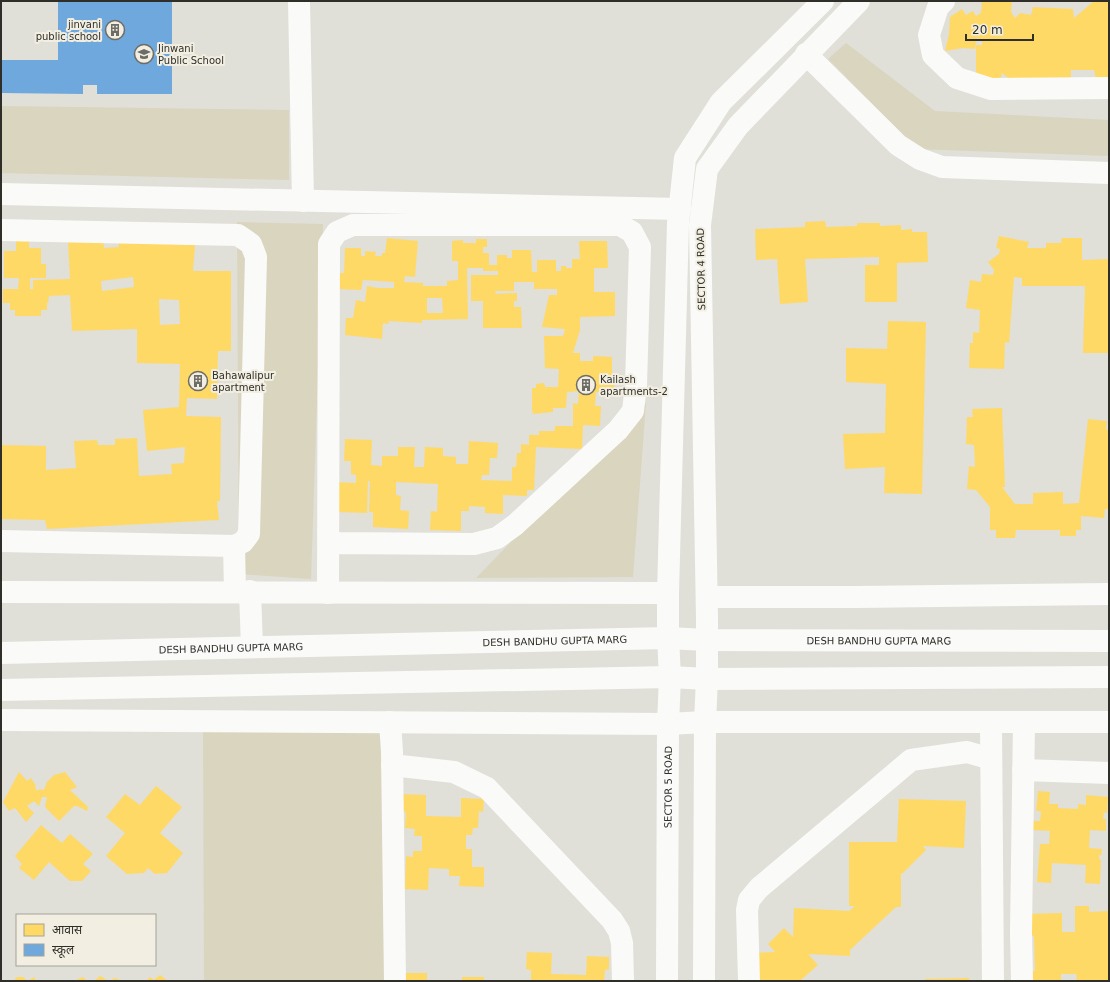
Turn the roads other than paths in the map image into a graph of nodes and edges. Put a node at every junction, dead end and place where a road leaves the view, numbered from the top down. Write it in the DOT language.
graph roads {
  1 [pos="299,1"];
  2 [pos="823,1"];
  3 [pos="859,1"];
  4 [pos="944,1"];
  5 [pos="806,54"];
  6 [pos="1109,88"];
  7 [pos="1109,173"];
  8 [pos="1,194"];
  9 [pos="303,201"];
  10 [pos="680,209"];
  11 [pos="1,230"];
  12 [pos="1,541"];
  13 [pos="329,543"];
  14 [pos="234,546"];
  15 [pos="242,591"];
  16 [pos="1,592"];
  17 [pos="328,592"];
  18 [pos="668,593"];
  19 [pos="1109,594"];
  20 [pos="707,597"];
  21 [pos="668,638"];
  22 [pos="706,640"];
  23 [pos="1109,641"];
  24 [pos="252,646"];
  25 [pos="1,653"];
  26 [pos="670,677"];
  27 [pos="1109,677"];
  28 [pos="707,679"];
  29 [pos="1,690"];
  30 [pos="1,720"];
  31 [pos="390,722"];
  32 [pos="704,722"];
  33 [pos="1024,722"];
  34 [pos="1109,722"];
  35 [pos="991,723"];
  36 [pos="668,724"];
  37 [pos="992,759"];
  38 [pos="392,765"];
  39 [pos="1023,770"];
  40 [pos="1109,773"];
  41 [pos="395,981"];
  42 [pos="623,981"];
  43 [pos="667,981"];
  44 [pos="704,981"];
  45 [pos="749,981"];
  46 [pos="993,981"];
  47 [pos="1022,981"];
  1 -- 9 [label="street"];
  2 -- 10 [label="street"];
  3 -- 5 [label="street, SECTOR 4 ROAD"];
  4 -- 6 [label="street"];
  5 -- 7 [label="street"];
  5 -- 20 [label="street, SECTOR 4 ROAD"];
  8 -- 9 [label="street"];
  9 -- 10 [label="street"];
  10 -- 18 [label="street"];
  11 -- 14 [label="street"];
  12 -- 14 [label="street"];
  13 -- 13 [label="street"];
  13 -- 17 [label="street"];
  14 -- 15 [label="street"];
  15 -- 16 [label="street"];
  15 -- 17 [label="street"];
  15 -- 24 [label="street"];
  17 -- 18 [label="street"];
  18 -- 21 [label="street, SECTOR 5 ROAD"];
  19 -- 20 [label="street"];
  20 -- 22 [label="street"];
  21 -- 22 [label="street, DESH BANDHU GUPTA MARG"];
  21 -- 24 [label="street, DESH BANDHU GUPTA MARG"];
  21 -- 26 [label="street, SECTOR 5 ROAD"];
  22 -- 23 [label="street, DESH BANDHU GUPTA MARG"];
  22 -- 28 [label="street"];
  24 -- 25 [label="street, DESH BANDHU GUPTA MARG"];
  26 -- 28 [label="street"];
  26 -- 29 [label="street"];
  26 -- 36 [label="street, SECTOR 5 ROAD"];
  27 -- 28 [label="street"];
  28 -- 32 [label="street"];
  30 -- 31 [label="street"];
  31 -- 36 [label="street"];
  31 -- 38 [label="street"];
  32 -- 35 [label="street"];
  32 -- 36 [label="street"];
  32 -- 44 [label="street"];
  33 -- 34 [label="street"];
  33 -- 35 [label="street"];
  33 -- 39 [label="street"];
  35 -- 37 [label="street"];
  36 -- 43 [label="street, SECTOR 5 ROAD"];
  37 -- 45 [label="street"];
  37 -- 46 [label="street"];
  38 -- 41 [label="street"];
  38 -- 42 [label="street"];
  39 -- 40 [label="street"];
  39 -- 47 [label="street"];
}
